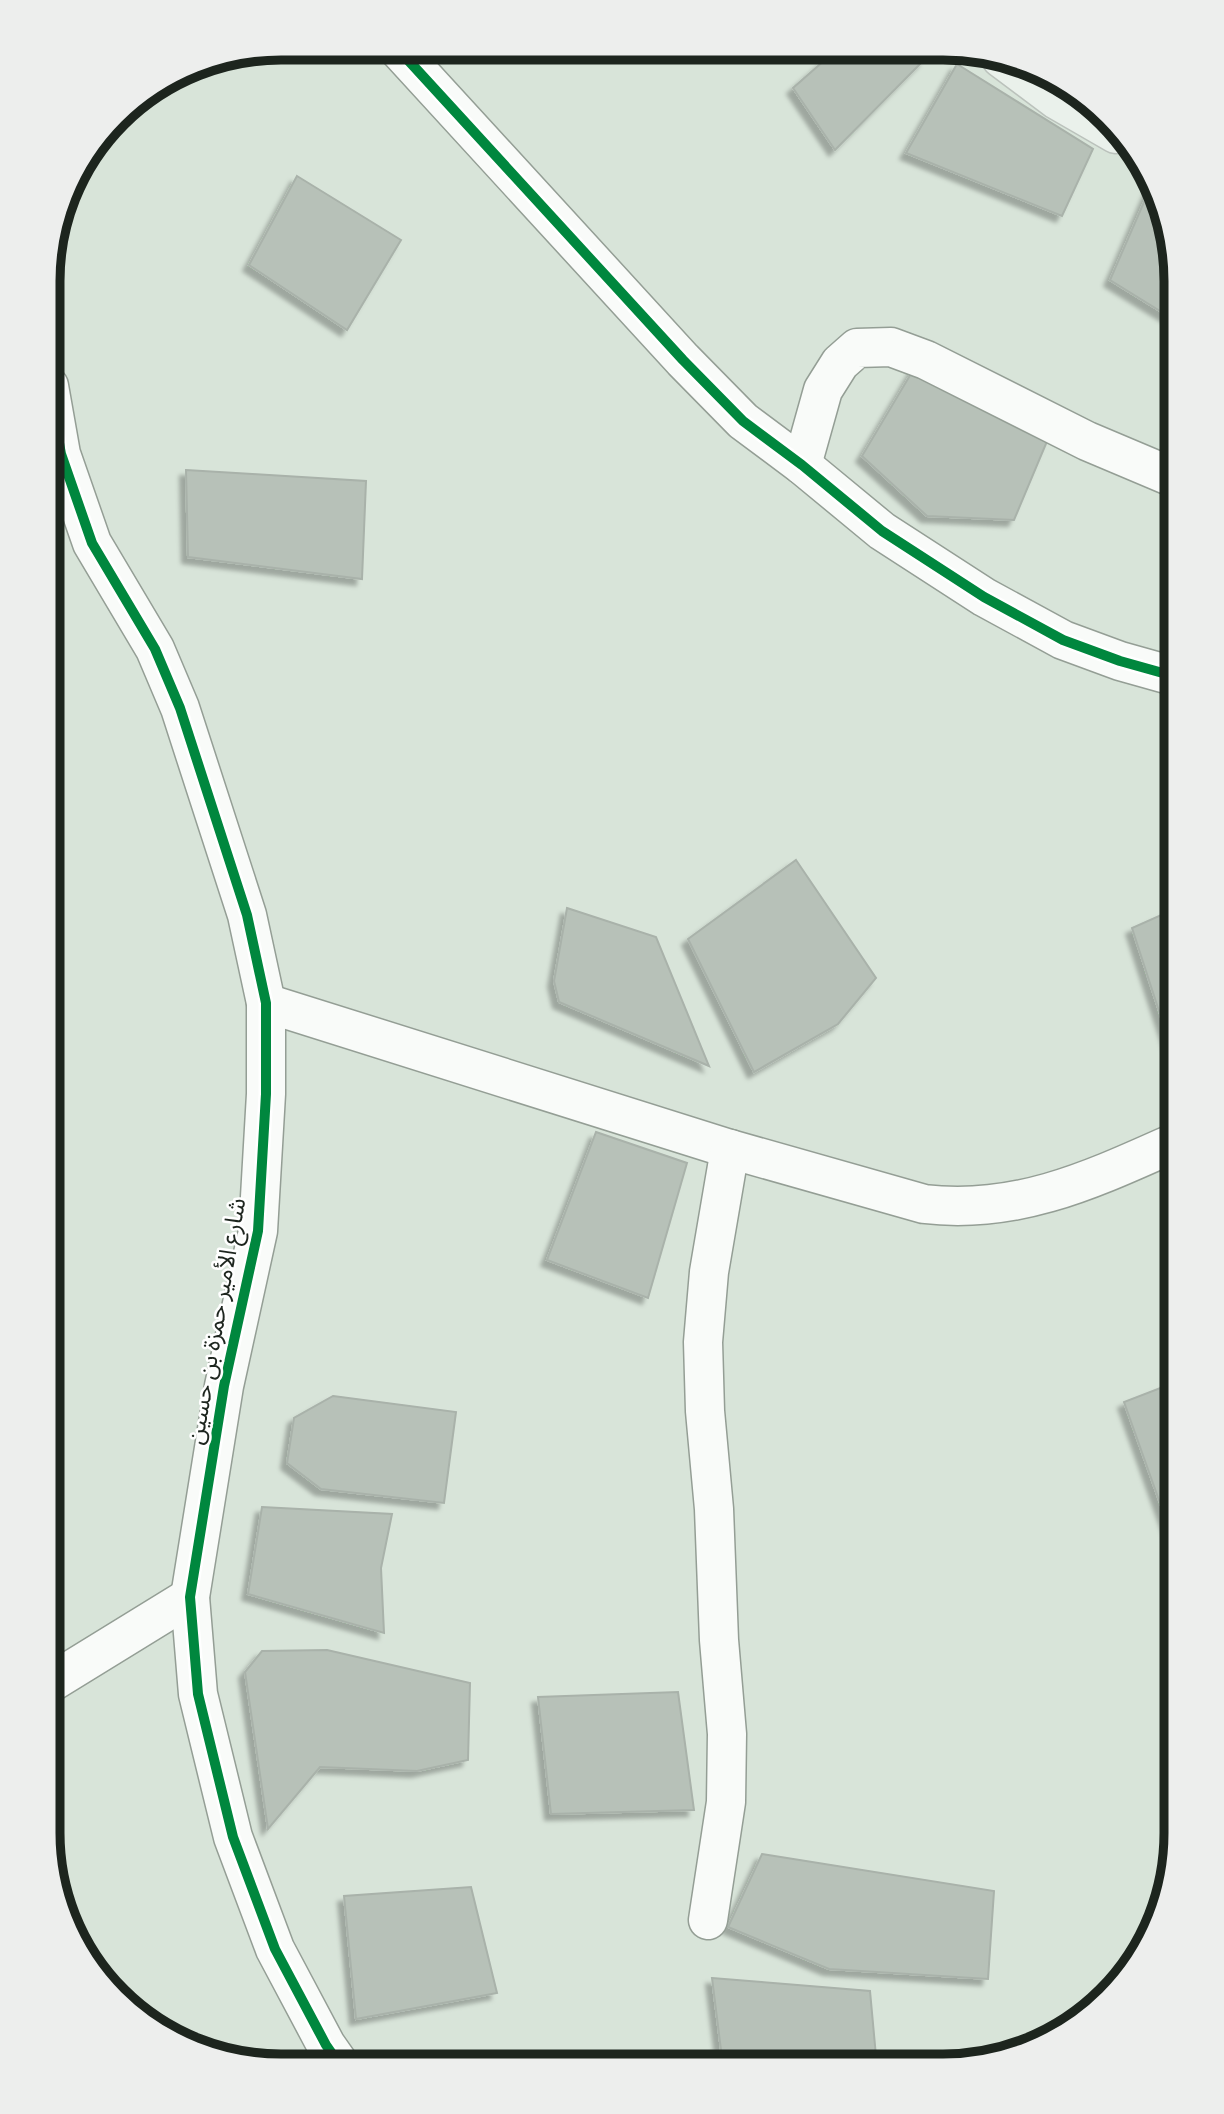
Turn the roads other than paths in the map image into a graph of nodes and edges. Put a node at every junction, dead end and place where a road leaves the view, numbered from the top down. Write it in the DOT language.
graph roads {
  1 [pos="407,59"];
  2 [pos="1023,74"];
  3 [pos="1099,124"];
  4 [pos="59,443"];
  5 [pos="802,465"];
  6 [pos="1164,474"];
  7 [pos="1164,673"];
  8 [pos="266,1003"];
  9 [pos="1164,1148"];
  10 [pos="730,1149"];
  11 [pos="190,1597"];
  12 [pos="59,1678"];
  13 [pos="708,1920"];
  14 [pos="332,2054"];
  1 -- 5 [label="street"];
  2 -- 3 [label="main road"];
  4 -- 8 [label="street, شارع الأمير حمزة بن حسين"];
  5 -- 6 [label="street"];
  5 -- 7 [label="street"];
  8 -- 10 [label="street"];
  8 -- 11 [label="street, شارع الأمير حمزة بن حسين"];
  9 -- 10 [label="street"];
  10 -- 13 [label="street"];
  11 -- 12 [label="street"];
  11 -- 14 [label="street, شارع الأمير حمزة بن حسين"];
}
